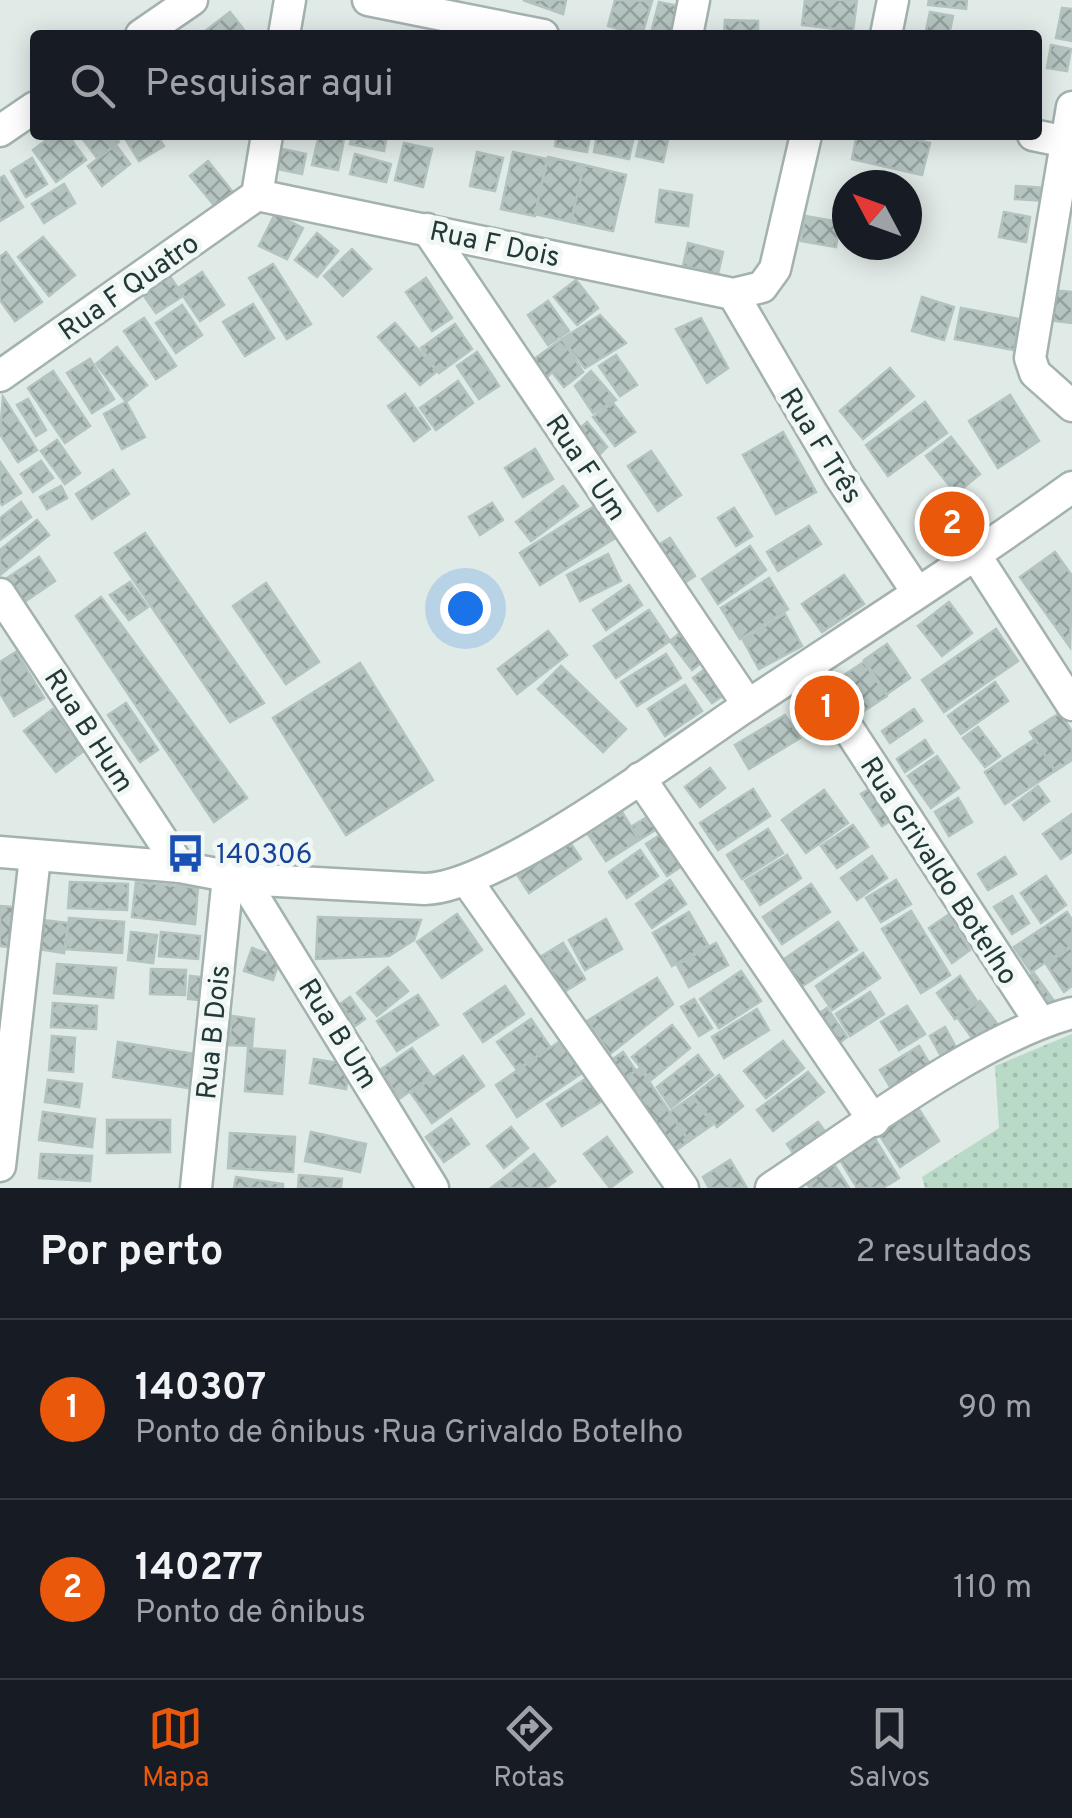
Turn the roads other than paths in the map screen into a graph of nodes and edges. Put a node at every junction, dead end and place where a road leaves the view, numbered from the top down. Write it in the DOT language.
graph roads {
  1 [pos="192,0"];
  2 [pos="290,0"];
  3 [pos="368,0"];
  4 [pos="694,0"];
  5 [pos="892,0"];
  6 [pos="488,12"];
  7 [pos="148,30"];
  8 [pos="285,30"];
  9 [pos="531,30"];
  10 [pos="688,30"];
  11 [pos="887,30"];
  12 [pos="1072,107"];
  13 [pos="30,110"];
  14 [pos="0,131"];
  15 [pos="1042,137"];
  16 [pos="266,140"];
  17 [pos="805,140"];
  18 [pos="1068,142"];
  19 [pos="256,195"];
  20 [pos="427,228"];
  21 [pos="733,294"];
  22 [pos="0,376"];
  23 [pos="1072,406"];
  24 [pos="1072,487"];
  25 [pos="976,556"];
  26 [pos="917,592"];
  27 [pos="3,606"];
  28 [pos="808,668"];
  29 [pos="1072,704"];
  30 [pos="748,705"];
  31 [pos="640,778"];
  32 [pos="0,852"];
  33 [pos="36,856"];
  34 [pos="180,867"];
  35 [pos="235,878"];
  36 [pos="467,881"];
  37 [pos="1072,1012"];
  38 [pos="1040,1022"];
  39 [pos="874,1121"];
  40 [pos="407,1144"];
  41 [pos="0,1166"];
  42 [pos="196,1188"];
  43 [pos="402,1188"];
  44 [pos="432,1188"];
  45 [pos="683,1188"];
  46 [pos="771,1188"];
  1 -- 7 [label="street"];
  2 -- 8 [label="street"];
  3 -- 6 [label="street"];
  4 -- 10 [label="street"];
  5 -- 11 [label="street"];
  6 -- 9 [label="street"];
  12 -- 18 [label="street"];
  13 -- 14 [label="street"];
  15 -- 18 [label="street"];
  16 -- 19 [label="street"];
  17 -- 21 [label="street"];
  18 -- 23 [label="street"];
  19 -- 20 [label="street, Rua F Dois"];
  19 -- 22 [label="street, Rua F Quatro"];
  20 -- 21 [label="street, Rua F Dois"];
  20 -- 30 [label="street, Rua F Um"];
  21 -- 26 [label="street, Rua F Três"];
  24 -- 25 [label="street"];
  25 -- 26 [label="street"];
  25 -- 29 [label="street"];
  26 -- 28 [label="street"];
  27 -- 34 [label="street, Rua B Hum"];
  28 -- 30 [label="street"];
  28 -- 38 [label="street, Rua Grivaldo Botelho"];
  30 -- 31 [label="street"];
  31 -- 36 [label="street"];
  31 -- 39 [label="street"];
  32 -- 33 [label="street"];
  33 -- 34 [label="street"];
  33 -- 41 [label="street"];
  34 -- 35 [label="street"];
  35 -- 36 [label="street"];
  35 -- 40 [label="street, Rua B Um"];
  35 -- 42 [label="street, Rua B Dois"];
  36 -- 45 [label="street"];
  37 -- 38 [label="street"];
  38 -- 39 [label="street"];
  39 -- 46 [label="street"];
  40 -- 43 [label="street"];
  40 -- 44 [label="street, Rua B Um"];
}
